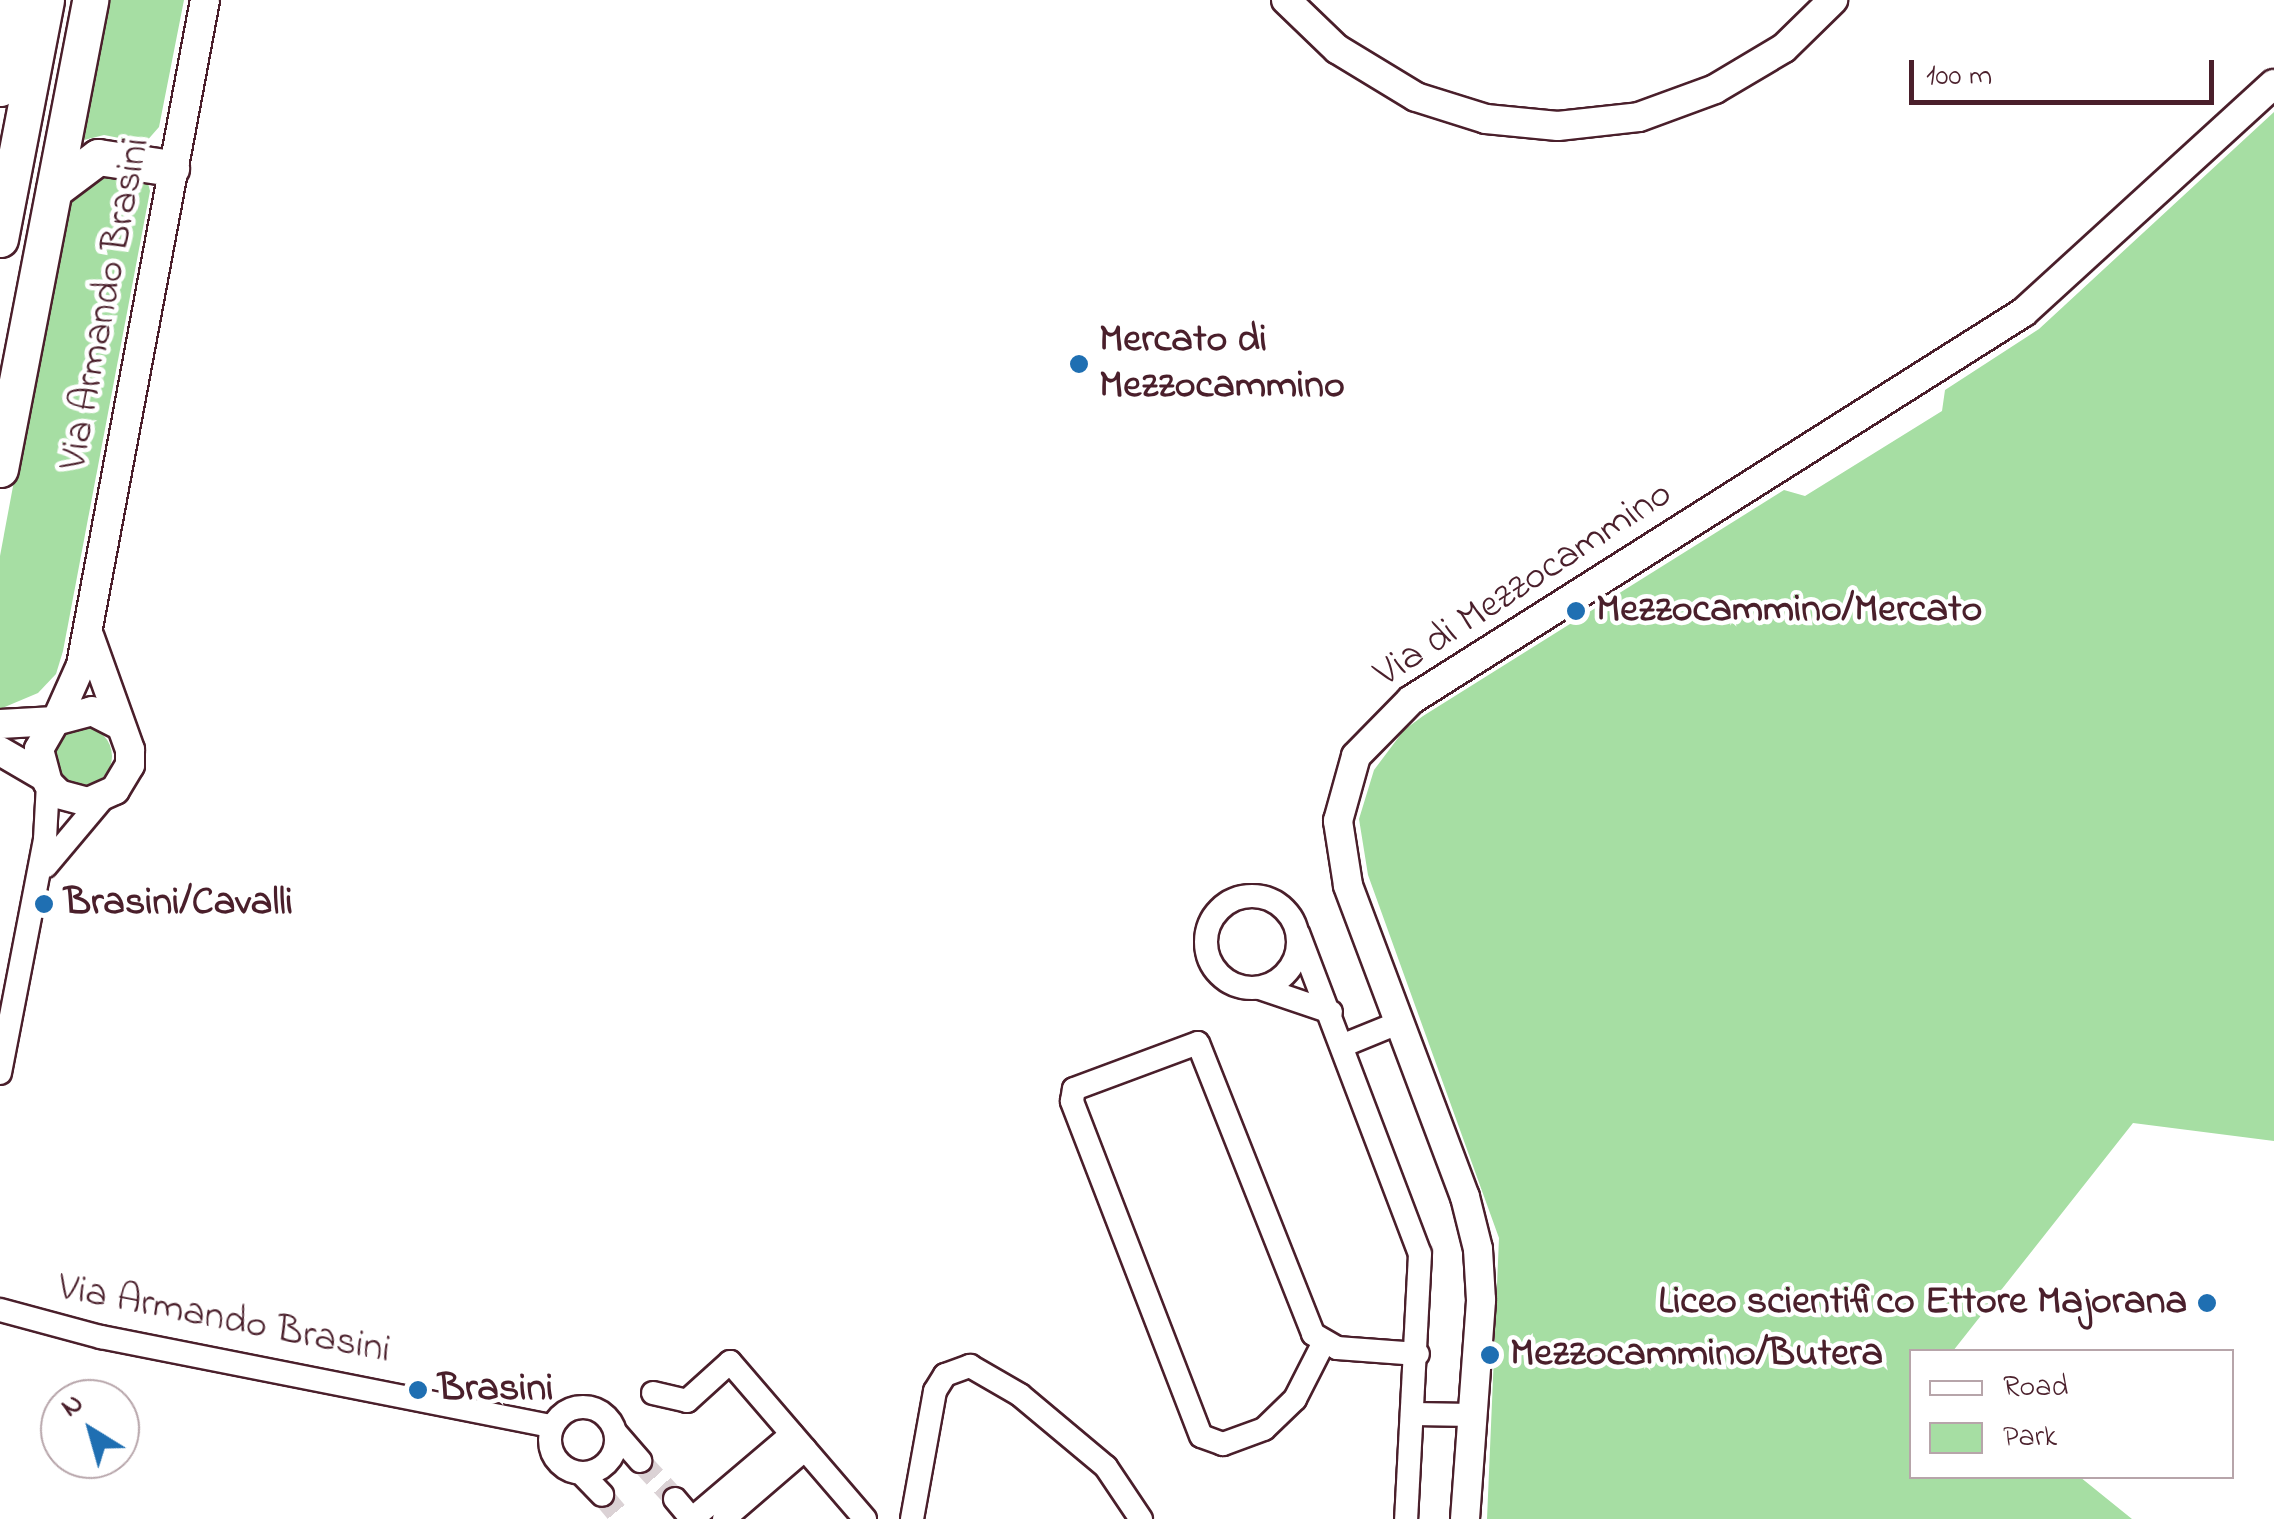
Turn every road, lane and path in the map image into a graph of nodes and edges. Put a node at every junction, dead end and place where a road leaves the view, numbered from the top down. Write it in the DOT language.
graph roads {
  1 [pos="16,0"];
  2 [pos="46,0"];
  3 [pos="90,0"];
  4 [pos="205,0"];
  5 [pos="1286,0"];
  6 [pos="1833,0"];
  7 [pos="2274,84"];
  8 [pos="0,88"];
  9 [pos="171,168"];
  10 [pos="54,190"];
  11 [pos="0,239"];
  12 [pos="0,469"];
  13 [pos="88,622"];
  14 [pos="56,720"];
  15 [pos="0,724"];
  16 [pos="117,724"];
  17 [pos="0,751"];
  18 [pos="46,780"];
  19 [pos="103,798"];
  20 [pos="36,888"];
  21 [pos="1298,933"];
  22 [pos="1260,988"];
  23 [pos="1331,1012"];
  24 [pos="1398,1022"];
  25 [pos="1344,1045"];
  26 [pos="0,1074"];
  27 [pos="0,1310"];
  28 [pos="1324,1344"];
  29 [pos="1418,1354"];
  30 [pos="653,1394"];
  31 [pos="1414,1414"];
  32 [pos="1472,1415"];
  33 [pos="552,1426"];
  34 [pos="616,1433"];
  35 [pos="798,1442"];
  36 [pos="640,1461"];
  37 [pos="582,1474"];
  38 [pos="602,1495"];
  39 [pos="674,1499"];
  40 [pos="746,1502"];
  41 [pos="692,1519"];
  42 [pos="724,1519"];
  43 [pos="865,1519"];
  44 [pos="912,1519"];
  45 [pos="1141,1519"];
  46 [pos="1406,1519"];
  47 [pos="1466,1519"];
  1 -- 8 [label="main road"];
  2 -- 11 [label="main road"];
  3 -- 10 [label="main road"];
  4 -- 9 [label="street, Via Armando Brasini"];
  5 -- 6 [label="street"];
  7 -- 24 [label="street, Via di Mezzocammino"];
  9 -- 10 [label="main road"];
  9 -- 13 [label="street, Via Armando Brasini"];
  10 -- 12 [label="main road"];
  13 -- 14 [label="street, Via Armando Brasini"];
  13 -- 16 [label="street, Via Armando Brasini"];
  14 -- 15 [label="street"];
  14 -- 16 [label="street"];
  14 -- 18 [label="street, Via Armando Brasini"];
  16 -- 19 [label="street, Via Armando Brasini"];
  17 -- 18 [label="street"];
  18 -- 19 [label="street"];
  18 -- 20 [label="street, Via Armando Brasini"];
  19 -- 20 [label="street, Via Armando Brasini"];
  20 -- 26 [label="street, Via Armando Brasini"];
  21 -- 22 [label="street"];
  21 -- 22 [label="street"];
  21 -- 23 [label="street"];
  22 -- 23 [label="street"];
  23 -- 25 [label="street"];
  24 -- 25 [label="street"];
  24 -- 32 [label="street, Via di Mezzocammino"];
  25 -- 29 [label="street"];
  27 -- 33 [label="street, Via Armando Brasini"];
  28 -- 28 [label="street"];
  28 -- 29 [label="street"];
  29 -- 31 [label="street"];
  30 -- 35 [label="street"];
  31 -- 32 [label="street"];
  31 -- 46 [label="street"];
  32 -- 47 [label="street, Via di Mezzocammino"];
  33 -- 34 [label="street"];
  33 -- 37 [label="street"];
  34 -- 36 [label="street"];
  34 -- 37 [label="street"];
  35 -- 40 [label="street"];
  35 -- 43 [label="street"];
  37 -- 38 [label="street"];
  39 -- 41 [label="street"];
  40 -- 41 [label="street"];
  40 -- 42 [label="street"];
  44 -- 45 [label="street"];
}
